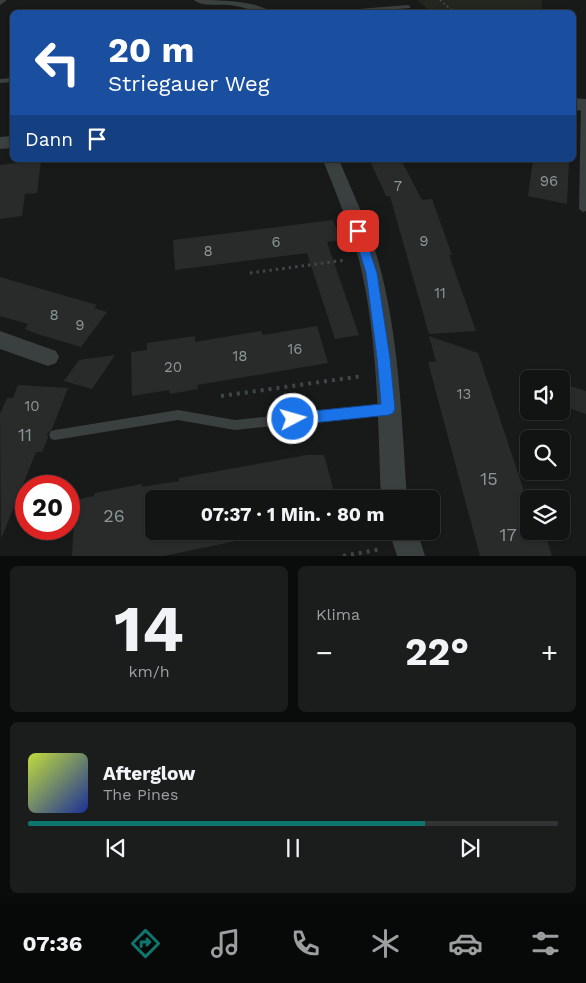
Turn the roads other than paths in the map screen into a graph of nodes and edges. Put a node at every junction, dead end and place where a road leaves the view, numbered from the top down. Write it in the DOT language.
graph roads {
  1 [pos="4,0"];
  2 [pos="200,0"];
  3 [pos="0,3"];
  4 [pos="408,7"];
  5 [pos="264,10"];
  6 [pos="371,10"];
  7 [pos="581,104"];
  8 [pos="333,162"];
  9 [pos="583,209"];
  10 [pos="0,340"];
  11 [pos="48,357"];
  12 [pos="389,409"];
  13 [pos="55,435"];
  14 [pos="394,490"];
  1 -- 3 [label="lane"];
  2 -- 5 [label="street"];
  4 -- 6 [label="lane"];
  7 -- 9 [label="lane"];
  8 -- 12 [label="street"];
  10 -- 11 [label="street"];
  12 -- 13 [label="lane"];
  12 -- 14 [label="street"];
}
